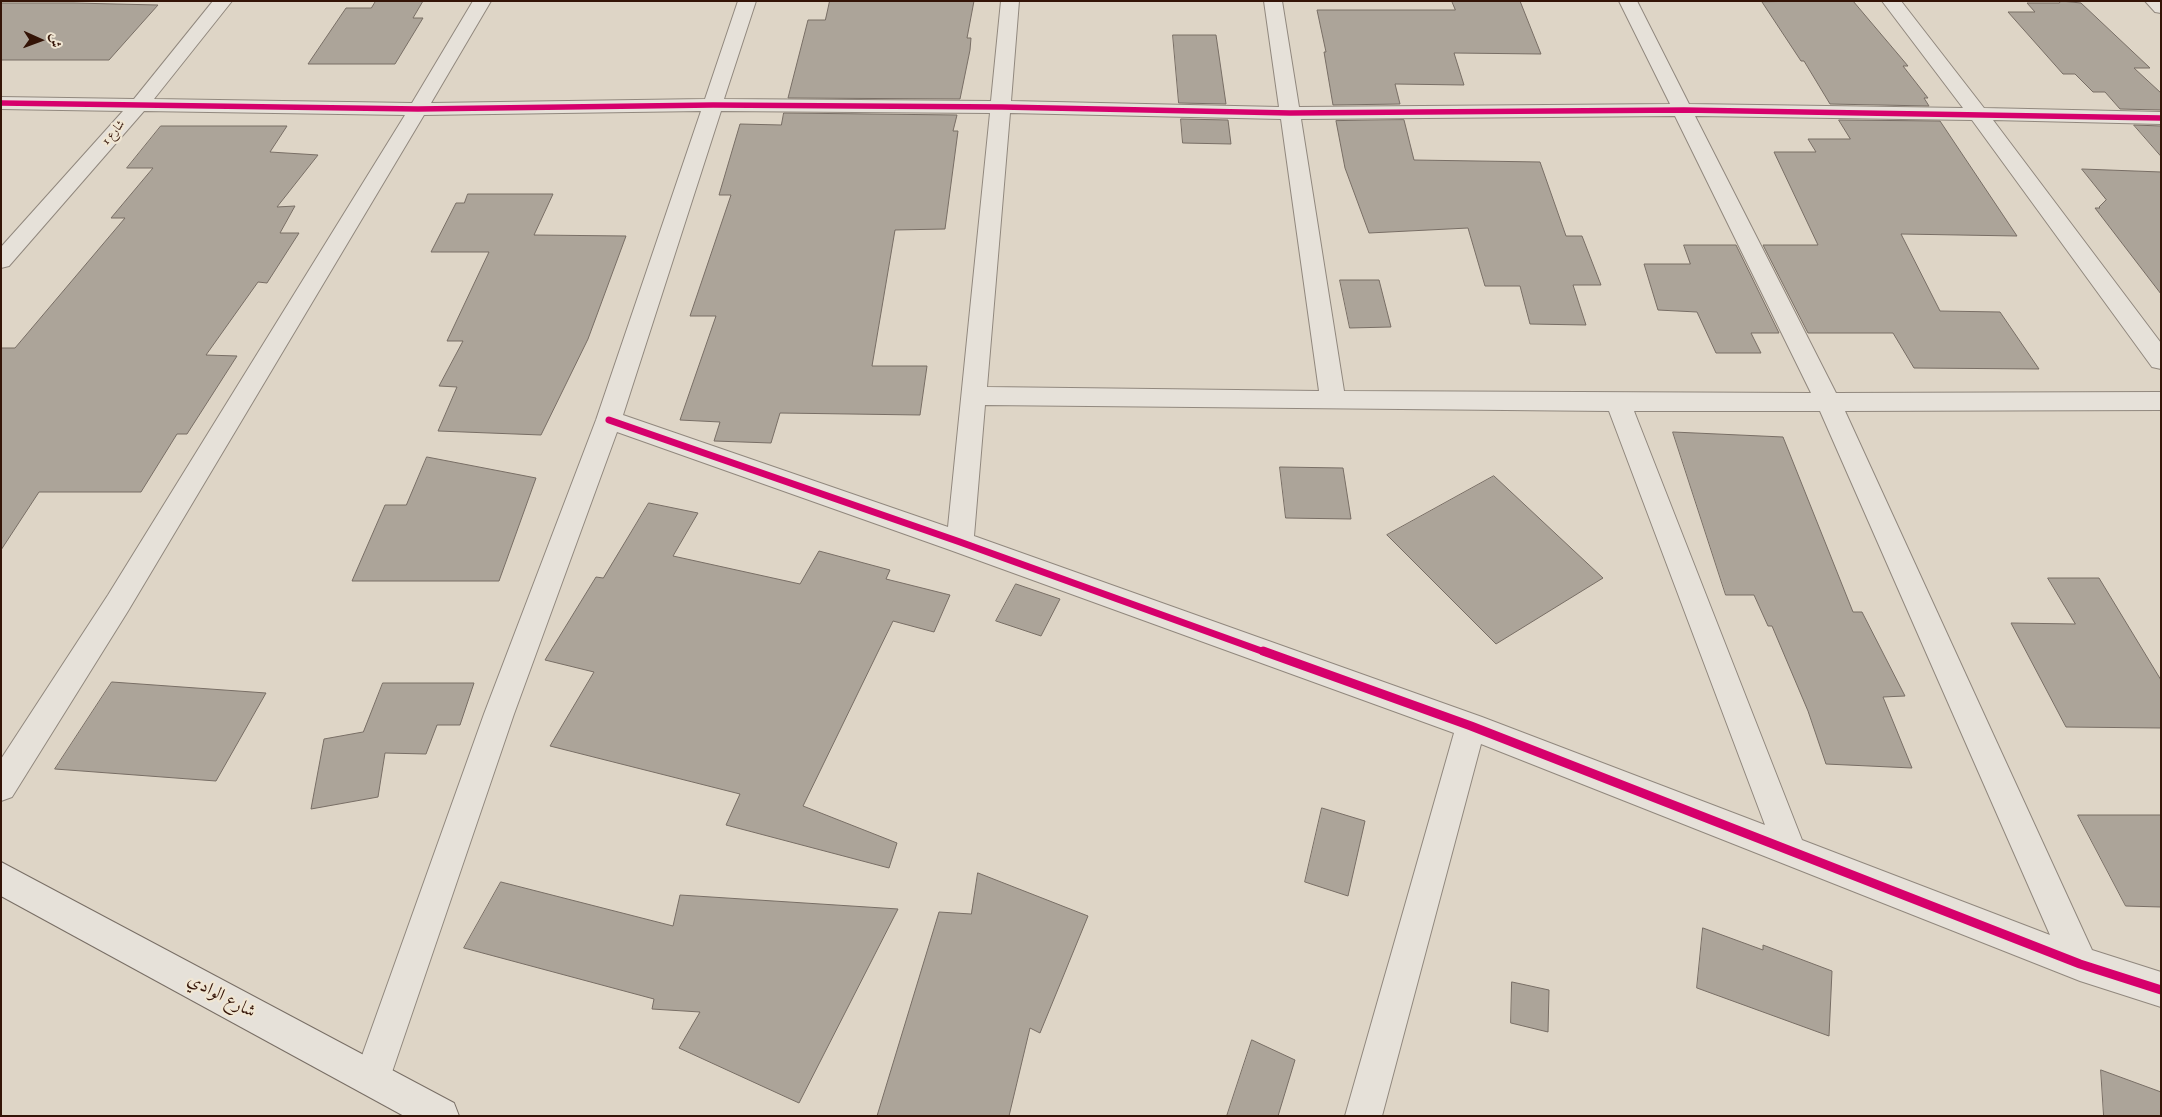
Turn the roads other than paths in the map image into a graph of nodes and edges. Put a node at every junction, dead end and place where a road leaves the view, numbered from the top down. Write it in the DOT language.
graph roads {
  1 [pos="223,1"];
  2 [pos="482,1"];
  3 [pos="747,1"];
  4 [pos="1010,1"];
  5 [pos="1273,1"];
  6 [pos="1628,1"];
  7 [pos="1891,1"];
  8 [pos="2154,1"];
  9 [pos="2161,8"];
  10 [pos="1,103"];
  11 [pos="138,104"];
  12 [pos="713,105"];
  13 [pos="1002,107"];
  14 [pos="418,109"];
  15 [pos="1684,110"];
  16 [pos="1290,113"];
  17 [pos="1978,114"];
  18 [pos="2161,118"];
  19 [pos="1,261"];
  20 [pos="2161,361"];
  21 [pos="974,396"];
  22 [pos="1333,400"];
  23 [pos="2161,401"];
  24 [pos="1619,403"];
  25 [pos="1829,404"];
  26 [pos="609,420"];
  27 [pos="960,542"];
  28 [pos="1471,726"];
  29 [pos="1,788"];
  30 [pos="1790,850"];
  31 [pos="1,878"];
  32 [pos="2080,964"];
  33 [pos="2161,990"];
  34 [pos="372,1078"];
  35 [pos="441,1116"];
  36 [pos="1363,1116"];
  1 -- 11 [label="street, شارع 1"];
  2 -- 14 [label="street"];
  3 -- 12 [label="street"];
  4 -- 13 [label="street"];
  5 -- 16 [label="street"];
  6 -- 15 [label="street"];
  7 -- 17 [label="street"];
  8 -- 9 [label="street"];
  10 -- 11 [label="street"];
  11 -- 14 [label="street"];
  11 -- 19 [label="street, شارع 1"];
  12 -- 13 [label="street"];
  12 -- 14 [label="street"];
  12 -- 26 [label="street"];
  13 -- 16 [label="street"];
  13 -- 21 [label="street"];
  14 -- 29 [label="street"];
  15 -- 16 [label="street"];
  15 -- 17 [label="street"];
  15 -- 25 [label="street"];
  16 -- 22 [label="street"];
  17 -- 18 [label="street"];
  17 -- 20 [label="street"];
  21 -- 22 [label="street"];
  21 -- 27 [label="street"];
  22 -- 24 [label="street"];
  23 -- 25 [label="street"];
  24 -- 25 [label="street"];
  24 -- 30 [label="street"];
  25 -- 32 [label="street"];
  26 -- 27 [label="street"];
  26 -- 34 [label="street"];
  27 -- 28 [label="street"];
  28 -- 30 [label="street"];
  28 -- 36 [label="street"];
  30 -- 32 [label="street"];
  31 -- 34 [label="street, شارع الوادي"];
  32 -- 33 [label="street"];
  34 -- 35 [label="street, شارع الوادي"];
}
